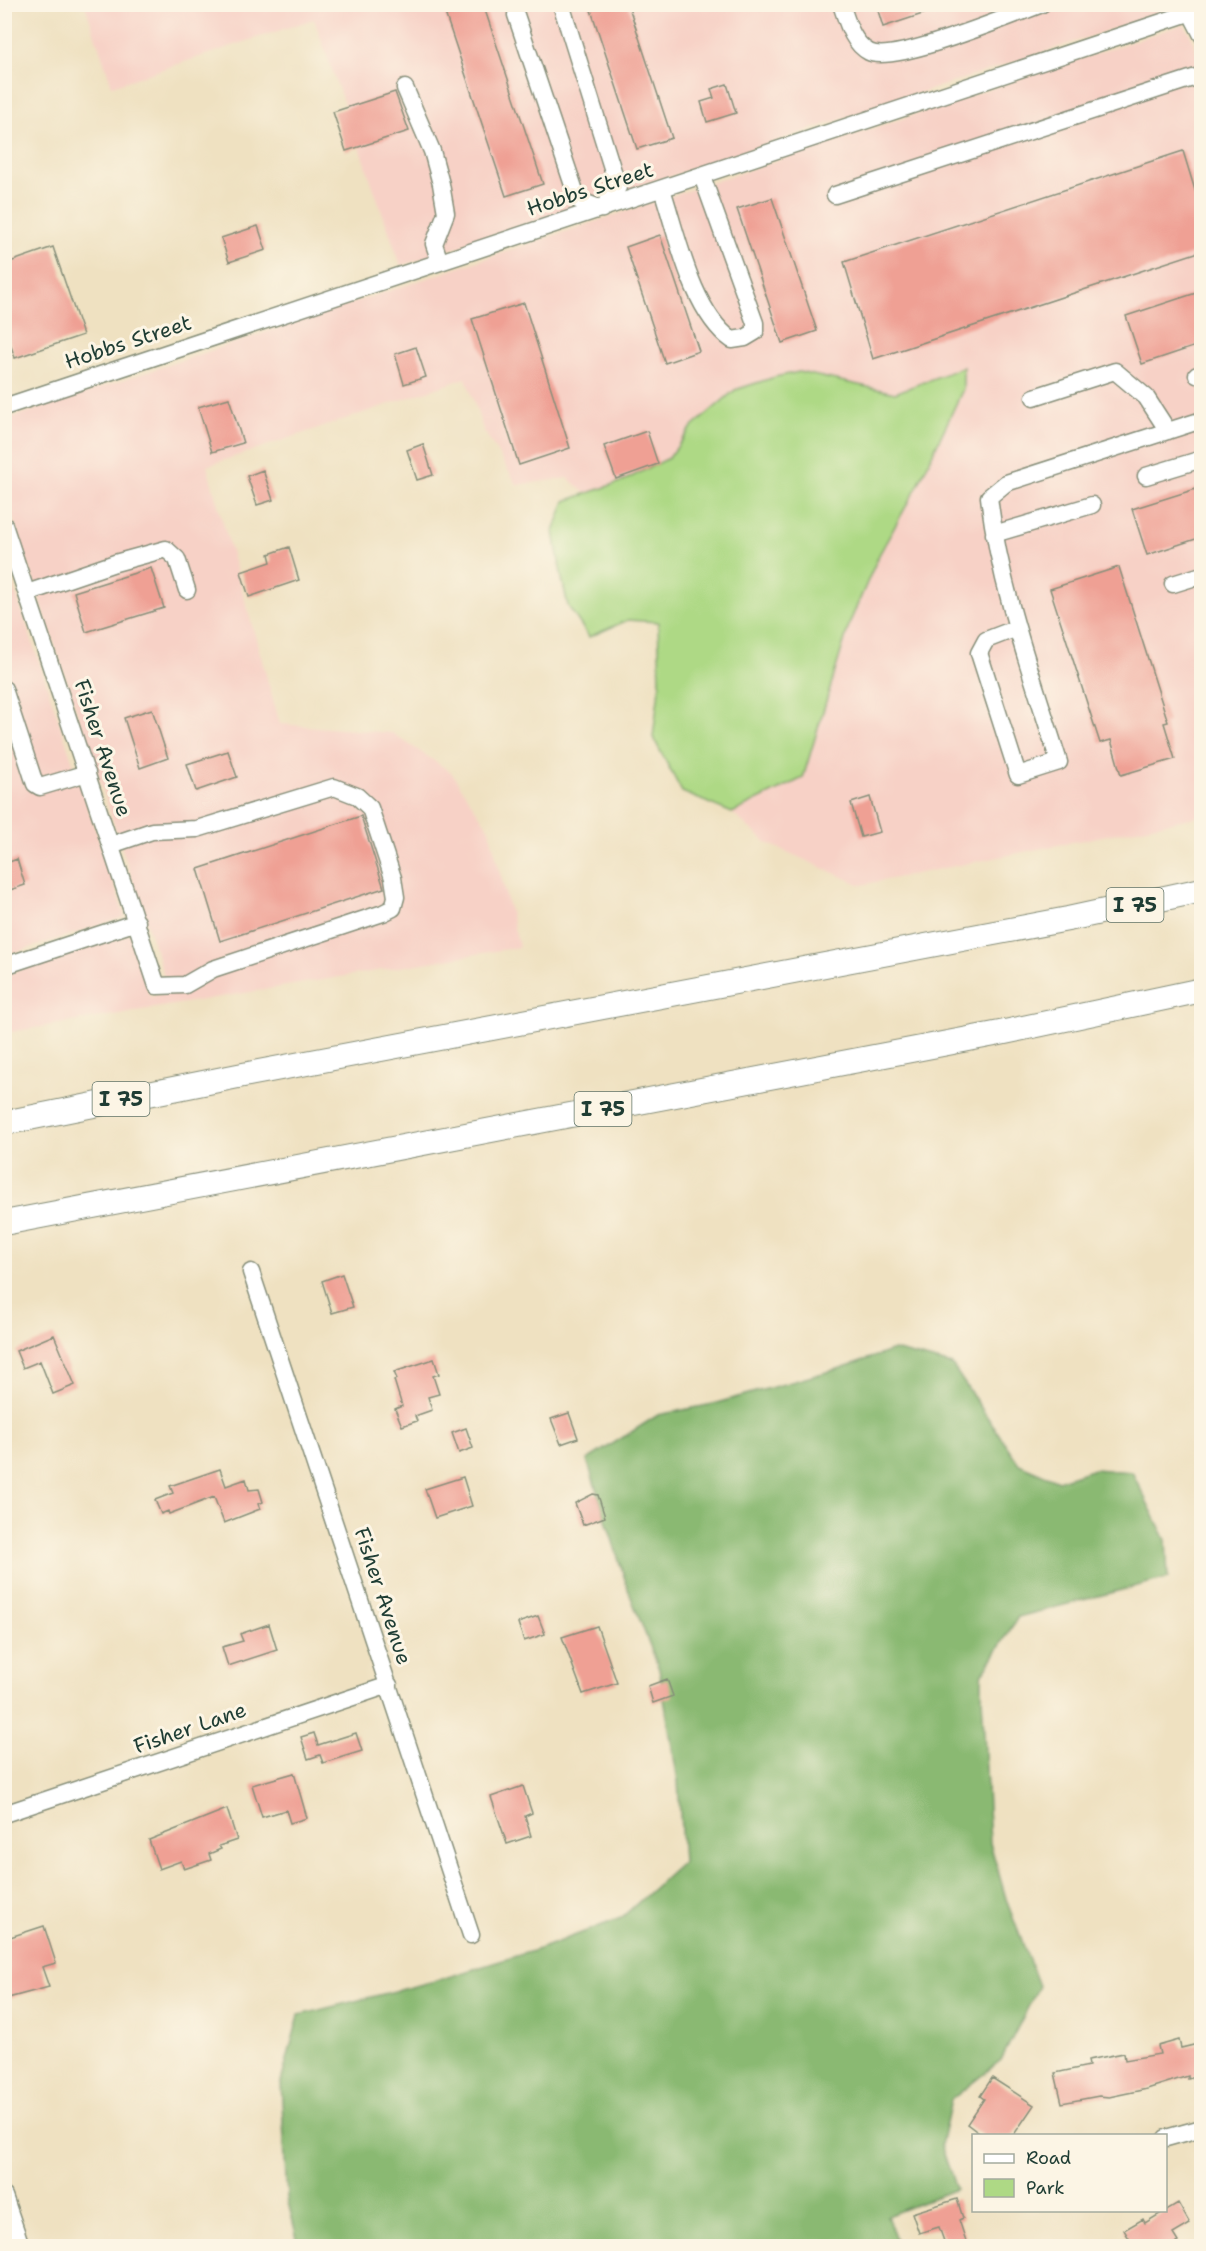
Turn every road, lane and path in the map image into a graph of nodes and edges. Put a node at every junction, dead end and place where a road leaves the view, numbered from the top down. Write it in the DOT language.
graph roads {
  1 [pos="561,4"];
  2 [pos="841,4"];
  3 [pos="1042,4"];
  4 [pos="1187,9"];
  5 [pos="516,15"];
  6 [pos="1202,35"];
  7 [pos="1202,75"];
  8 [pos="405,88"];
  9 [pos="702,176"];
  10 [pos="662,189"];
  11 [pos="835,195"];
  12 [pos="602,209"];
  13 [pos="440,262"];
  14 [pos="1034,397"];
  15 [pos="4,407"];
  16 [pos="1201,422"];
  17 [pos="1168,431"];
  18 [pos="1202,459"];
  19 [pos="1146,476"];
  20 [pos="1092,506"];
  21 [pos="6,534"];
  22 [pos="994,534"];
  23 [pos="1202,576"];
  24 [pos="1173,584"];
  25 [pos="187,590"];
  26 [pos="27,593"];
  27 [pos="1017,628"];
  28 [pos="4,689"];
  29 [pos="87,773"];
  30 [pos="111,845"];
  31 [pos="1202,890"];
  32 [pos="137,922"];
  33 [pos="4,966"];
  34 [pos="1202,990"];
  35 [pos="4,1123"];
  36 [pos="4,1222"];
  37 [pos="251,1272"];
  38 [pos="389,1685"];
  39 [pos="4,1814"];
  40 [pos="471,1935"];
  41 [pos="1202,2128"];
  42 [pos="1167,2138"];
  43 [pos="4,2196"];
  44 [pos="21,2247"];
  1 -- 12 [label="street"];
  2 -- 3 [label="street"];
  4 -- 6 [label="street"];
  4 -- 9 [label="street, Hobbs Street"];
  5 -- 12 [label="street"];
  7 -- 11 [label="street"];
  8 -- 13 [label="street"];
  9 -- 10 [label="street, Hobbs Street"];
  9 -- 10 [label="street"];
  10 -- 12 [label="street, Hobbs Street"];
  12 -- 13 [label="street, Hobbs Street"];
  13 -- 15 [label="street, Hobbs Street"];
  14 -- 17 [label="street"];
  16 -- 17 [label="street"];
  17 -- 22 [label="street"];
  18 -- 19 [label="street"];
  20 -- 22 [label="street"];
  21 -- 26 [label="street, Fisher Avenue"];
  22 -- 27 [label="street"];
  23 -- 24 [label="street"];
  25 -- 26 [label="street"];
  26 -- 29 [label="street, Fisher Avenue"];
  27 -- 27 [label="street"];
  28 -- 29 [label="street"];
  29 -- 30 [label="street, Fisher Avenue"];
  30 -- 32 [label="street, Fisher Avenue"];
  30 -- 32 [label="street, Fisher Avenue"];
  31 -- 35 [label="highway, I 75"];
  32 -- 33 [label="street"];
  34 -- 36 [label="highway, I 75"];
  37 -- 38 [label="street, Fisher Avenue"];
  38 -- 39 [label="street, Fisher Lane"];
  38 -- 40 [label="street, Fisher Avenue"];
  41 -- 42 [label="street"];
  43 -- 44 [label="street"];
}
